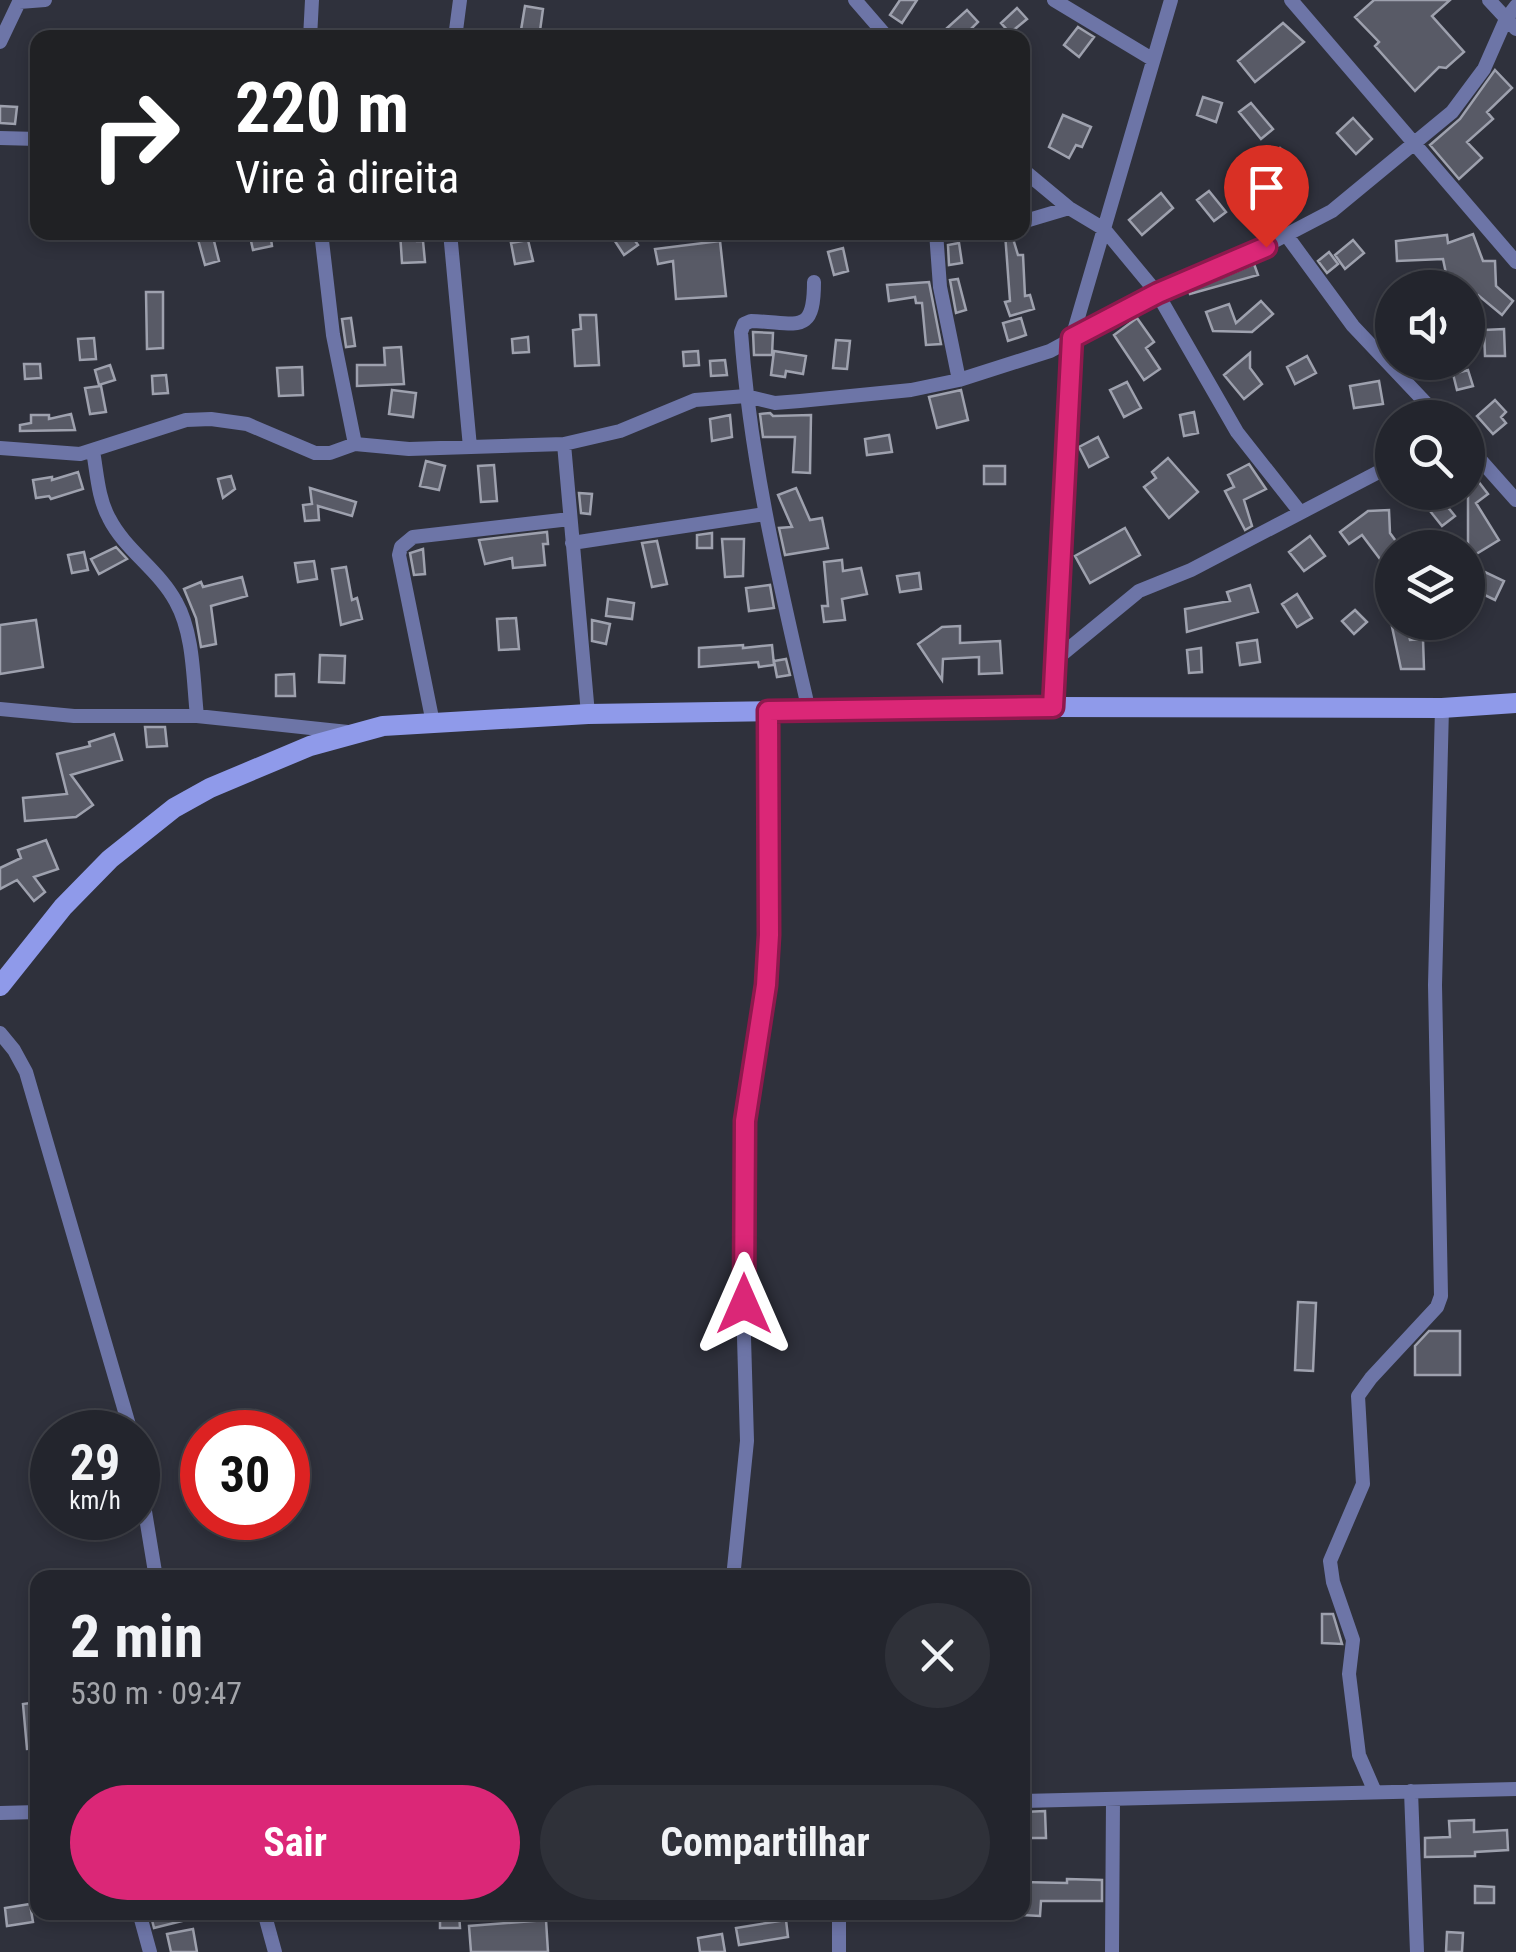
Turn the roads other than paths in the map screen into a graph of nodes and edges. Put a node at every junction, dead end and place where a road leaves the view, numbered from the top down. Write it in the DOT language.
graph roads {
  1 [pos="45,0"];
  2 [pos="312,0"];
  3 [pos="460,0"];
  4 [pos="855,0"];
  5 [pos="1054,0"];
  6 [pos="1170,0"];
  7 [pos="1290,0"];
  8 [pos="1490,0"];
  9 [pos="19,1"];
  10 [pos="1516,6"];
  11 [pos="1511,24"];
  12 [pos="310,30"];
  13 [pos="456,30"];
  14 [pos="881,30"];
  15 [pos="0,42"];
  16 [pos="1152,60"];
  17 [pos="0,138"];
  18 [pos="30,139"];
  19 [pos="1412,144"];
  20 [pos="1030,176"];
  21 [pos="1069,208"];
  22 [pos="1030,220"];
  23 [pos="1104,229"];
  24 [pos="1286,236"];
  25 [pos="322,240"];
  26 [pos="451,240"];
  27 [pos="937,240"];
  28 [pos="1516,262"];
  29 [pos="814,282"];
  30 [pos="1158,293"];
  31 [pos="1072,338"];
  32 [pos="959,380"];
  33 [pos="746,396"];
  34 [pos="1423,400"];
  35 [pos="355,444"];
  36 [pos="564,444"];
  37 [pos="470,447"];
  38 [pos="0,448"];
  39 [pos="93,451"];
  40 [pos="1485,465"];
  41 [pos="1375,474"];
  42 [pos="1516,500"];
  43 [pos="1300,512"];
  44 [pos="765,514"];
  45 [pos="570,519"];
  46 [pos="572,543"];
  47 [pos="1055,660"];
  48 [pos="1516,704"];
  49 [pos="1053,707"];
  50 [pos="1442,708"];
  51 [pos="0,709"];
  52 [pos="809,710"];
  53 [pos="768,711"];
  54 [pos="588,714"];
  55 [pos="197,716"];
  56 [pos="433,723"];
  57 [pos="352,733"];
  58 [pos="0,986"];
  59 [pos="0,1033"];
  60 [pos="125,1410"];
  61 [pos="150,1540"];
  62 [pos="155,1570"];
  63 [pos="735,1570"];
  64 [pos="1516,1789"];
  65 [pos="1411,1791"];
  66 [pos="1375,1792"];
  67 [pos="1114,1799"];
  68 [pos="1030,1801"];
  69 [pos="30,1812"];
  70 [pos="0,1813"];
  71 [pos="140,1920"];
  72 [pos="266,1920"];
  73 [pos="839,1920"];
  74 [pos="150,1952"];
  75 [pos="275,1952"];
  76 [pos="839,1952"];
  77 [pos="1112,1952"];
  78 [pos="1416,1952"];
  1 -- 9 [label="street"];
  2 -- 12 [label="street"];
  3 -- 13 [label="street"];
  4 -- 14 [label="street"];
  5 -- 16 [label="street"];
  6 -- 16 [label="street"];
  7 -- 19 [label="street"];
  8 -- 11 [label="street"];
  9 -- 15 [label="street"];
  10 -- 11 [label="street"];
  11 -- 19 [label="street"];
  16 -- 23 [label="street"];
  17 -- 18 [label="street"];
  19 -- 24 [label="street"];
  19 -- 28 [label="street"];
  20 -- 21 [label="street"];
  21 -- 22 [label="street"];
  21 -- 23 [label="street"];
  23 -- 30 [label="street"];
  23 -- 31 [label="street"];
  24 -- 30 [label="street"];
  24 -- 34 [label="street"];
  25 -- 35 [label="street"];
  26 -- 37 [label="street"];
  27 -- 32 [label="street"];
  29 -- 33 [label="street"];
  30 -- 31 [label="street"];
  30 -- 43 [label="street"];
  31 -- 32 [label="street"];
  31 -- 47 [label="street"];
  32 -- 33 [label="street"];
  33 -- 36 [label="street"];
  33 -- 44 [label="street"];
  35 -- 37 [label="street"];
  35 -- 39 [label="street"];
  36 -- 37 [label="street"];
  36 -- 45 [label="street"];
  38 -- 39 [label="street"];
  39 -- 55 [label="street"];
  40 -- 42 [label="street"];
  41 -- 43 [label="street"];
  43 -- 47 [label="street"];
  44 -- 46 [label="street"];
  44 -- 52 [label="street"];
  45 -- 46 [label="street"];
  45 -- 56 [label="street"];
  46 -- 54 [label="street"];
  47 -- 49 [label="street"];
  48 -- 50 [label="street"];
  49 -- 50 [label="street"];
  49 -- 52 [label="street"];
  50 -- 66 [label="street"];
  51 -- 55 [label="street"];
  52 -- 53 [label="street"];
  53 -- 54 [label="street"];
  53 -- 63 [label="street"];
  54 -- 56 [label="street"];
  55 -- 57 [label="street"];
  56 -- 57 [label="street"];
  57 -- 58 [label="street"];
  59 -- 60 [label="street"];
  61 -- 62 [label="street"];
  64 -- 65 [label="street"];
  65 -- 66 [label="street"];
  65 -- 78 [label="street"];
  66 -- 67 [label="street"];
  67 -- 68 [label="street"];
  67 -- 77 [label="street"];
  69 -- 70 [label="street"];
  71 -- 74 [label="street"];
  72 -- 75 [label="street"];
  73 -- 76 [label="street"];
}
